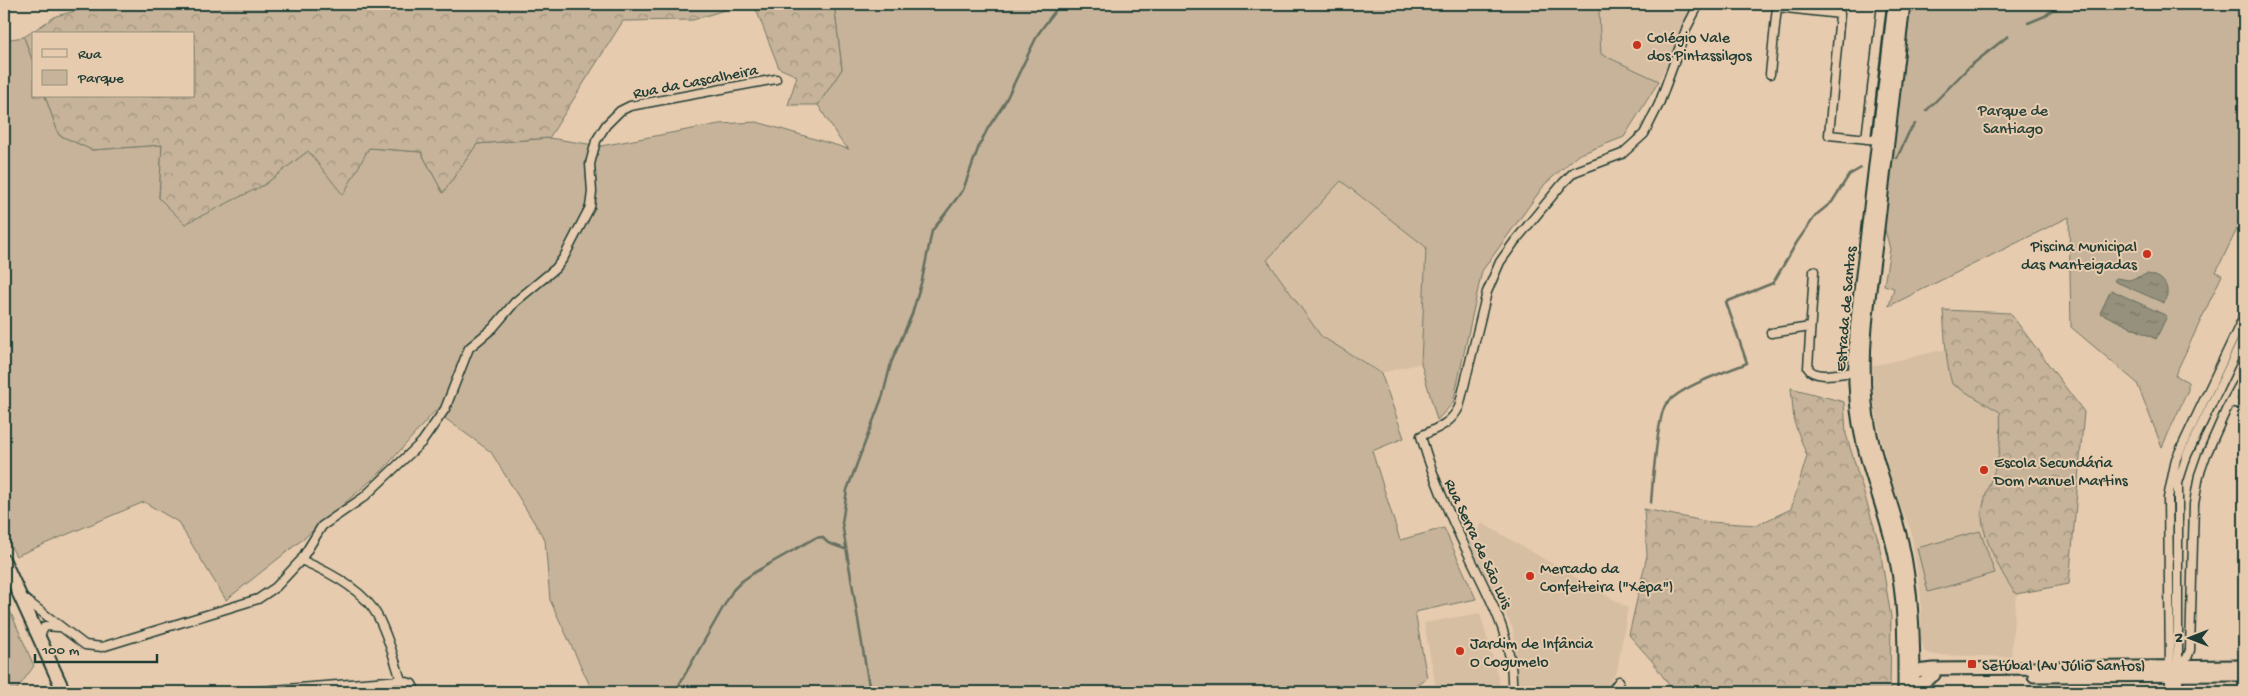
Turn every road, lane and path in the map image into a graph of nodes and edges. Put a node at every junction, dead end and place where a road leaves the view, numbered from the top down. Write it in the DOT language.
graph roads {
  1 [pos="1699,4"];
  2 [pos="1882,4"];
  3 [pos="1894,4"];
  4 [pos="1904,4"];
  5 [pos="1770,74"];
  6 [pos="776,79"];
  7 [pos="1866,138"];
  8 [pos="1878,140"];
  9 [pos="1814,271"];
  10 [pos="2244,316"];
  11 [pos="1810,327"];
  12 [pos="1771,333"];
  13 [pos="2244,336"];
  14 [pos="1854,372"];
  15 [pos="2244,377"];
  16 [pos="2230,402"];
  17 [pos="2244,404"];
  18 [pos="301,560"];
  19 [pos="4,561"];
  20 [pos="4,579"];
  21 [pos="18,594"];
  22 [pos="48,617"];
  23 [pos="45,626"];
  24 [pos="60,627"];
  25 [pos="39,638"];
  26 [pos="1913,641"];
  27 [pos="2244,666"];
  28 [pos="1909,672"];
  29 [pos="1934,672"];
  30 [pos="2174,672"];
  31 [pos="2244,675"];
  32 [pos="402,680"];
  33 [pos="1619,681"];
  34 [pos="55,692"];
  35 [pos="64,692"];
  36 [pos="247,692"];
  37 [pos="416,692"];
  38 [pos="1512,692"];
  39 [pos="1611,692"];
  40 [pos="1904,692"];
  41 [pos="1915,692"];
  42 [pos="2170,692"];
  43 [pos="2178,692"];
  1 -- 38 [label="street, Rua Serra de São Luis"];
  2 -- 7 [label="street"];
  3 -- 8 [label="main road, Estrada de Santas"];
  4 -- 26 [label="main road, Estrada de Santas"];
  5 -- 7 [label="street"];
  6 -- 18 [label="street, Rua da Cascalheira"];
  7 -- 8 [label="street"];
  8 -- 14 [label="main road, Estrada de Santas"];
  9 -- 11 [label="street"];
  10 -- 30 [label="street"];
  11 -- 12 [label="street"];
  11 -- 14 [label="street"];
  13 -- 30 [label="street"];
  14 -- 28 [label="main road, Estrada de Santas"];
  15 -- 16 [label="street"];
  16 -- 17 [label="street"];
  16 -- 30 [label="street"];
  18 -- 24 [label="street, Rua da Cascalheira"];
  18 -- 32 [label="street"];
  19 -- 21 [label="main road"];
  20 -- 34 [label="main road"];
  21 -- 22 [label="street, Rua da Cascalheira"];
  21 -- 25 [label="main road"];
  22 -- 23 [label="street"];
  22 -- 24 [label="street, Rua da Cascalheira"];
  23 -- 24 [label="street"];
  23 -- 25 [label="street"];
  25 -- 35 [label="main road"];
  26 -- 28 [label="main road, Estrada de Santas"];
  26 -- 29 [label="main road"];
  27 -- 30 [label="main road"];
  28 -- 29 [label="main road"];
  28 -- 40 [label="main road"];
  28 -- 41 [label="main road"];
  29 -- 30 [label="main road"];
  29 -- 41 [label="main road"];
  30 -- 31 [label="main road"];
  30 -- 42 [label="street"];
  30 -- 43 [label="street"];
  32 -- 36 [label="street"];
  32 -- 37 [label="street"];
  33 -- 39 [label="street"];
}
